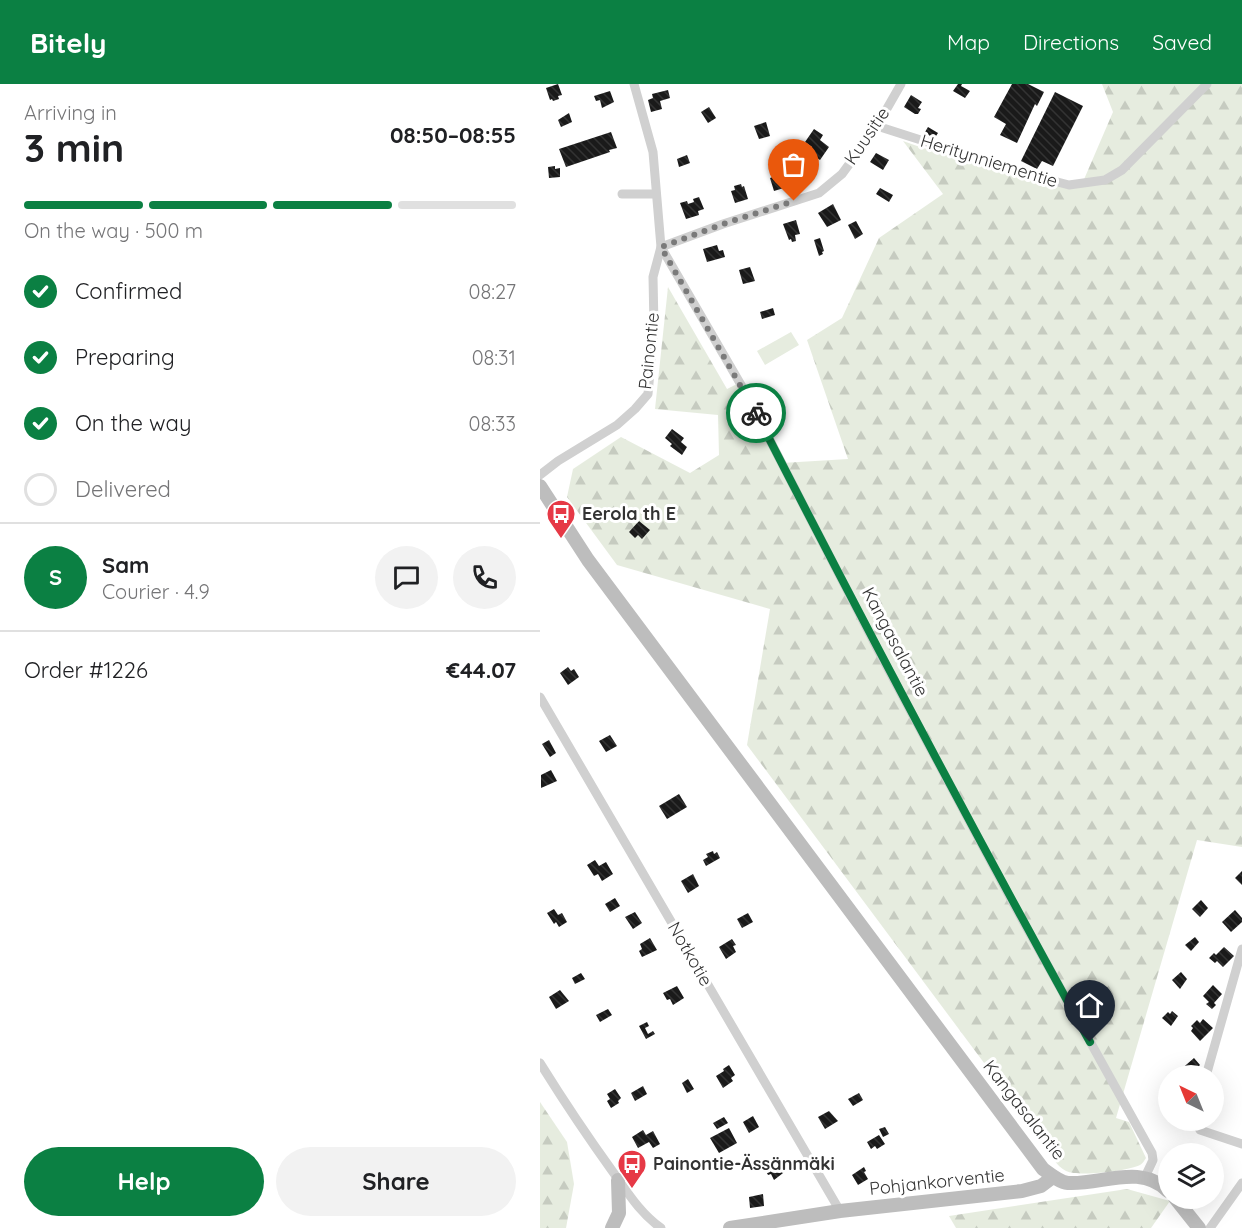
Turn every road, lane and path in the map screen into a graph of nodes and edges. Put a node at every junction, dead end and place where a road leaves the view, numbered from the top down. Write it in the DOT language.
graph roads {
  1 [pos="901,84"];
  2 [pos="1207,84"];
  3 [pos="636,85"];
  4 [pos="877,126"];
  5 [pos="656,194"];
  6 [pos="622,195"];
  7 [pos="661,247"];
  8 [pos="540,475"];
  9 [pos="540,486"];
  10 [pos="540,697"];
  11 [pos="1242,949"];
  12 [pos="540,1063"];
  13 [pos="1209,1065"];
  14 [pos="1203,1131"];
  15 [pos="1242,1144"];
  16 [pos="1053,1177"];
  17 [pos="1145,1177"];
  18 [pos="618,1180"];
  19 [pos="1158,1182"];
  20 [pos="1242,1183"];
  21 [pos="1184,1209"];
  22 [pos="840,1211"];
  23 [pos="612,1228"];
  24 [pos="661,1228"];
  25 [pos="730,1228"];
  26 [pos="1199,1228"];
  27 [pos="1210,1228"];
  1 -- 4 [label="street, Kuusitie"];
  2 -- 4 [label="street, Heritynniementie"];
  3 -- 5 [label="street, Kangasalantie"];
  4 -- 7 [label="street, Kuusitie"];
  5 -- 6 [label="street"];
  5 -- 7 [label="street, Kangasalantie"];
  7 -- 8 [label="street, Painontie"];
  7 -- 17 [label="street, Kangasalantie"];
  9 -- 16 [label="main road, Kangasalantie"];
  10 -- 22 [label="street, Notkotie"];
  11 -- 13 [label="street"];
  12 -- 18 [label="street"];
  14 -- 15 [label="street"];
  16 -- 17 [label="main road"];
  16 -- 22 [label="main road, Pohjankorventie"];
  17 -- 19 [label="main road"];
  18 -- 23 [label="main road"];
  18 -- 24 [label="street"];
  20 -- 27 [label="street"];
  21 -- 26 [label="main road"];
  22 -- 25 [label="main road, Pohjankorventie"];
}
